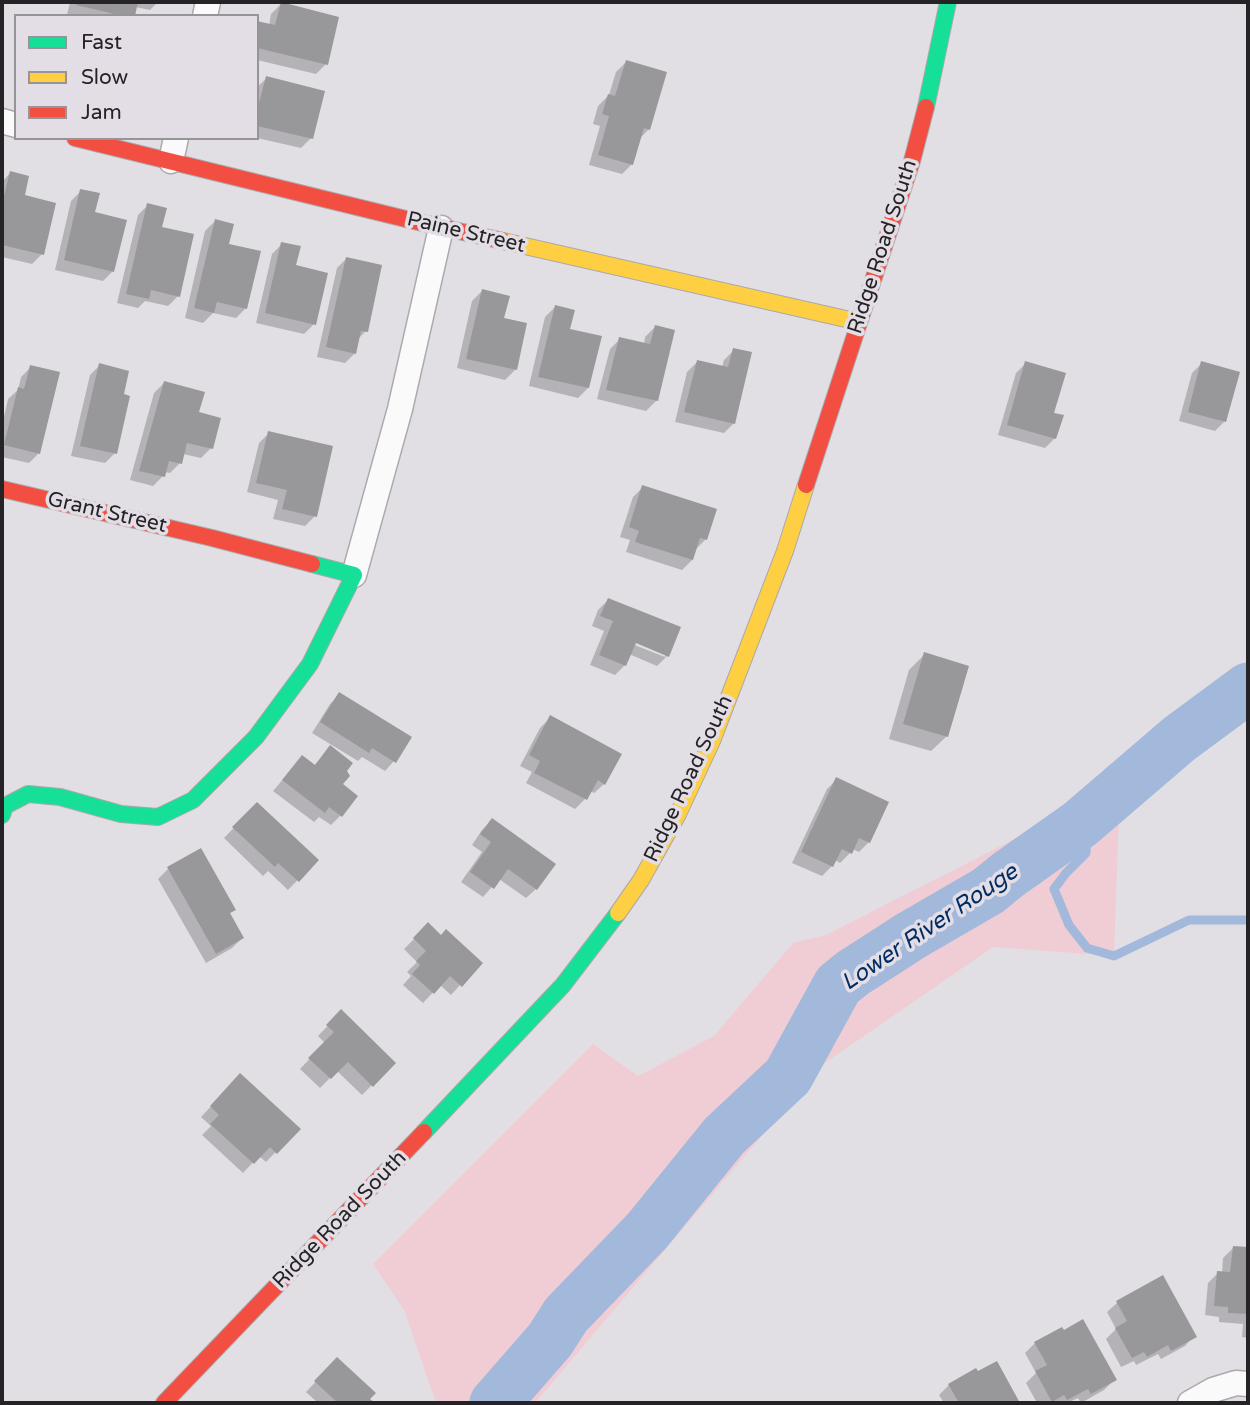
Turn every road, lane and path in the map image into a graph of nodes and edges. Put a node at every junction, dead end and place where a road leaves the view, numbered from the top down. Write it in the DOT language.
graph roads {
  1 [pos="948,2"];
  2 [pos="93,140"];
  3 [pos="174,149"];
  4 [pos="441,228"];
  5 [pos="859,322"];
  6 [pos="2,489"];
  7 [pos="354,575"];
  8 [pos="2,815"];
  9 [pos="1248,1384"];
  10 [pos="164,1403"];
  11 [pos="1190,1403"];
  1 -- 5 [label="street, Ridge Road South"];
  2 -- 3 [label="street, Paine Street"];
  3 -- 4 [label="street, Paine Street"];
  4 -- 5 [label="street, Paine Street"];
  4 -- 7 [label="street"];
  5 -- 10 [label="street, Ridge Road South"];
  6 -- 7 [label="street, Grant Street"];
  7 -- 8 [label="street"];
  9 -- 11 [label="street"];
}
